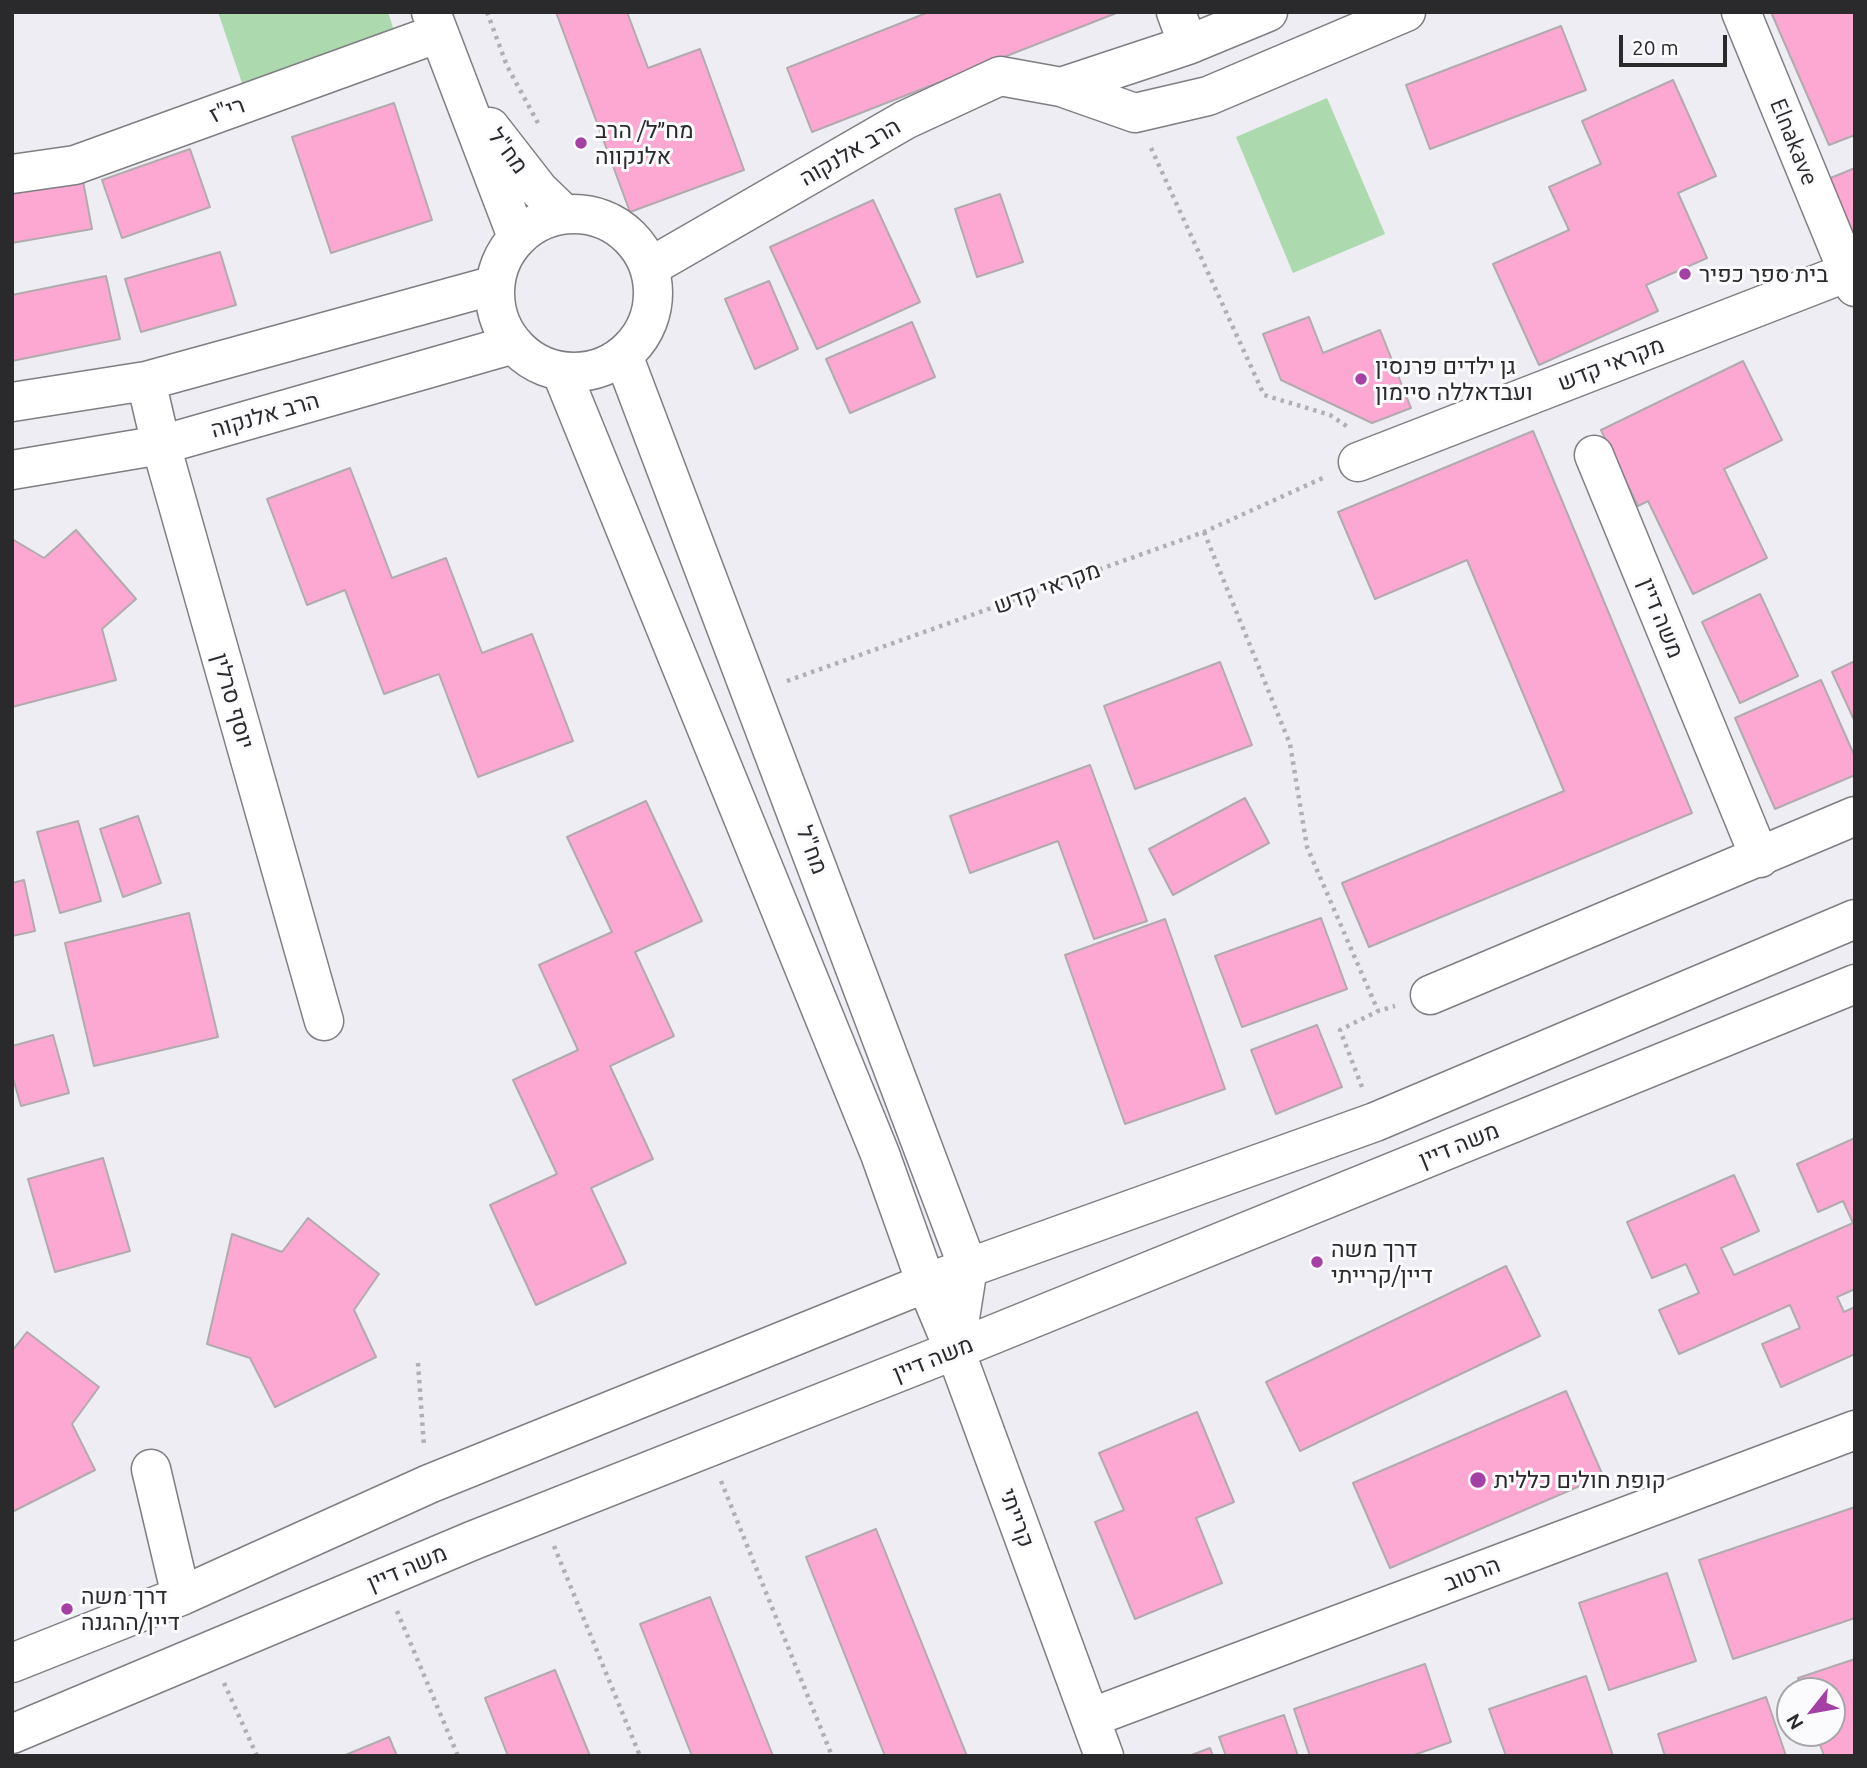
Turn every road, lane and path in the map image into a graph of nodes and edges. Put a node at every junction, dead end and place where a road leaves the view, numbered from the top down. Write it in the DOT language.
graph roads {
  1 [pos="487,12"];
  2 [pos="1268,12"];
  3 [pos="1406,12"];
  4 [pos="1741,12"];
  5 [pos="435,22"];
  6 [pos="1182,29"];
  7 [pos="459,82"];
  8 [pos="1061,87"];
  9 [pos="1135,113"];
  10 [pos="544,134"];
  11 [pos="12,174"];
  12 [pos="599,201"];
  13 [pos="569,202"];
  14 [pos="517,237"];
  15 [pos="657,264"];
  16 [pos="1851,279"];
  17 [pos="495,285"];
  18 [pos="514,344"];
  19 [pos="626,362"];
  20 [pos="561,371"];
  21 [pos="146,381"];
  22 [pos="12,402"];
  23 [pos="161,445"];
  24 [pos="1594,455"];
  25 [pos="1347,467"];
  26 [pos="12,470"];
  27 [pos="1204,532"];
  28 [pos="753,693"];
  29 [pos="1855,816"];
  30 [pos="1760,858"];
  31 [pos="1855,919"];
  32 [pos="1855,984"];
  33 [pos="1430,996"];
  34 [pos="1378,1012"];
  35 [pos="324,1021"];
  36 [pos="1375,1122"];
  37 [pos="968,1267"];
  38 [pos="926,1283"];
  39 [pos="955,1350"];
  40 [pos="418,1363"];
  41 [pos="423,1420"];
  42 [pos="1855,1430"];
  43 [pos="151,1469"];
  44 [pos="716,1469"];
  45 [pos="550,1537"];
  46 [pos="181,1596"];
  47 [pos="393,1601"];
  48 [pos="12,1662"];
  49 [pos="220,1674"];
  50 [pos="1090,1717"];
  51 [pos="12,1734"];
  52 [pos="257,1756"];
  53 [pos="458,1756"];
  54 [pos="640,1756"];
  55 [pos="832,1756"];
  56 [pos="1104,1756"];
  1 -- 10 [label="path"];
  2 -- 6 [label="street, הרב אלנקוה"];
  3 -- 9 [label="street"];
  4 -- 16 [label="street, Elnakave"];
  5 -- 7 [label="street, מח\"ל"];
  5 -- 11 [label="street, רי\"ז"];
  6 -- 8 [label="street, הרב אלנקוה"];
  7 -- 13 [label="street, מח\"ל"];
  7 -- 14 [label="street, מח\"ל"];
  8 -- 9 [label="street, הרב אלנקוה"];
  8 -- 15 [label="street, הרב אלנקוה"];
  9 -- 25 [label="path"];
  12 -- 13 [label="path"];
  12 -- 13 [label="path"];
  12 -- 15 [label="path"];
  13 -- 14 [label="street"];
  13 -- 15 [label="street"];
  14 -- 17 [label="street"];
  15 -- 19 [label="street"];
  15 -- 19 [label="path"];
  16 -- 25 [label="street, מקראי קדש"];
  17 -- 18 [label="street"];
  17 -- 21 [label="street"];
  18 -- 20 [label="street"];
  18 -- 23 [label="street, הרב אלנקוה"];
  19 -- 20 [label="street"];
  19 -- 28 [label="street, מח\"ל"];
  20 -- 38 [label="street"];
  21 -- 22 [label="street"];
  21 -- 23 [label="street, יוסף סרלין"];
  23 -- 26 [label="street, הרב אלנקוה"];
  23 -- 35 [label="street, יוסף סרלין"];
  24 -- 30 [label="street, משה דיין"];
  25 -- 27 [label="path, מקראי קדש"];
  27 -- 28 [label="path, מקראי קדש"];
  27 -- 34 [label="path"];
  28 -- 37 [label="street, מח\"ל"];
  29 -- 30 [label="street"];
  30 -- 33 [label="street"];
  31 -- 36 [label="street"];
  32 -- 39 [label="street, משה דיין"];
  33 -- 34 [label="path"];
  34 -- 36 [label="path"];
  36 -- 37 [label="street"];
  37 -- 38 [label="street"];
  37 -- 39 [label="street, מח\"ל"];
  38 -- 39 [label="street, קרייתי"];
  38 -- 46 [label="street"];
  39 -- 50 [label="street, קרייתי"];
  39 -- 51 [label="street, משה דיין"];
  40 -- 41 [label="path"];
  42 -- 50 [label="street, הרטוב"];
  43 -- 46 [label="street"];
  44 -- 55 [label="path"];
  45 -- 54 [label="path"];
  46 -- 48 [label="street"];
  47 -- 53 [label="path"];
  49 -- 52 [label="path"];
  50 -- 56 [label="street, קרייתי"];
}
